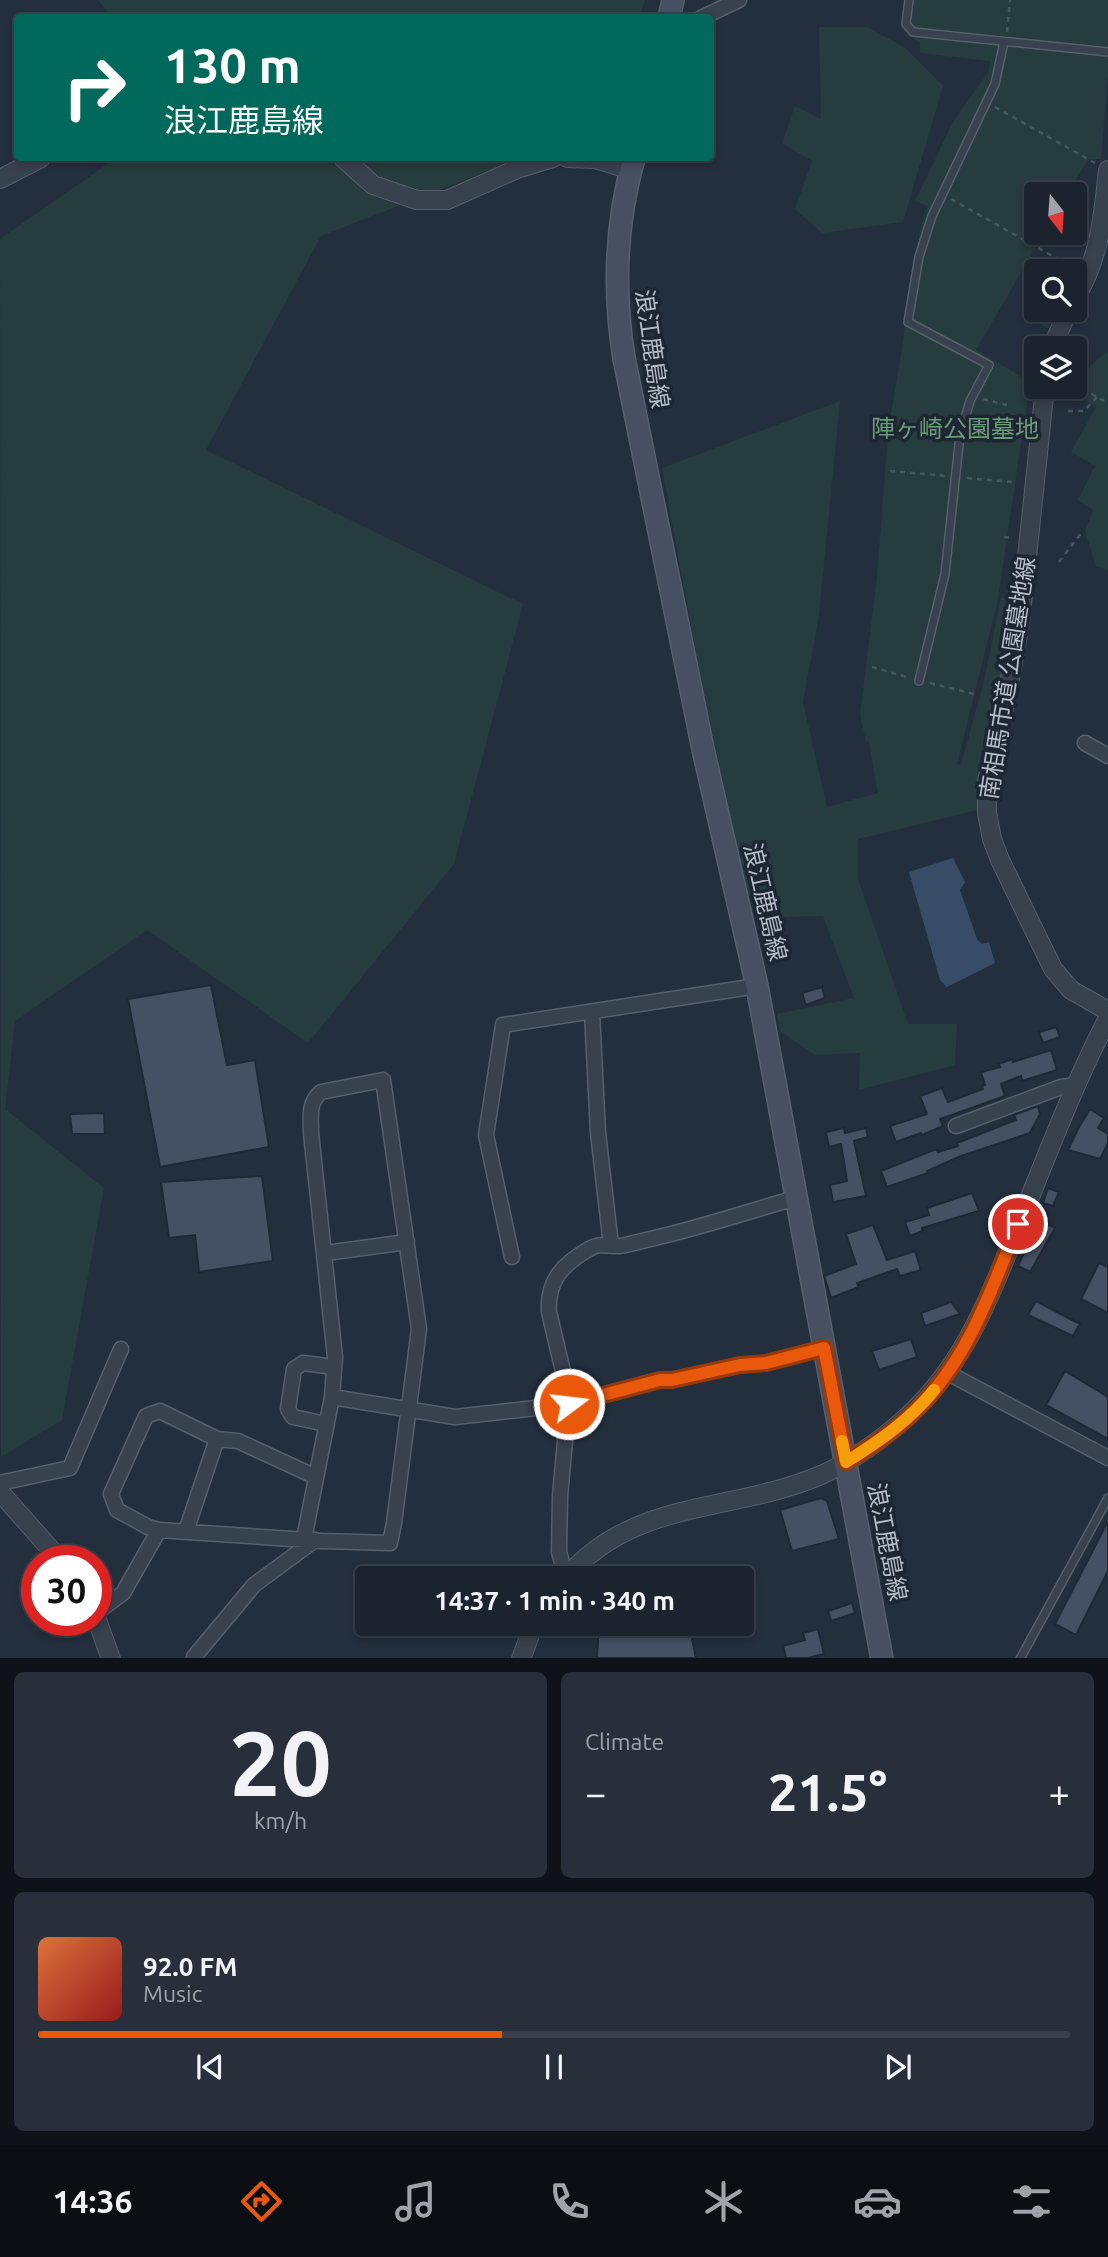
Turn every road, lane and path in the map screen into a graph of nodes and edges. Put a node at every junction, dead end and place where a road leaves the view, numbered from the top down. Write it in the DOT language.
graph roads {
  1 [pos="739,0"];
  2 [pos="909,0"];
  3 [pos="1010,0"];
  4 [pos="709,14"];
  5 [pos="1004,42"];
  6 [pos="1108,52"];
  7 [pos="986,102"];
  8 [pos="1084,158"];
  9 [pos="35,161"];
  10 [pos="346,161"];
  11 [pos="543,161"];
  12 [pos="610,161"];
  13 [pos="632,164"];
  14 [pos="1108,170"];
  15 [pos="0,179"];
  16 [pos="943,194"];
  17 [pos="1058,259"];
  18 [pos="1087,275"];
  19 [pos="1087,391"];
  20 [pos="972,397"];
  21 [pos="1097,397"];
  22 [pos="1044,399"];
  23 [pos="1108,403"];
  24 [pos="1007,405"];
  25 [pos="1068,411"];
  26 [pos="1082,532"];
  27 [pos="1059,562"];
  28 [pos="919,681"];
  29 [pos="1085,743"];
  30 [pos="1108,756"];
  31 [pos="757,986"];
  32 [pos="1108,1011"];
  33 [pos="592,1012"];
  34 [pos="1108,1018"];
  35 [pos="1077,1085"];
  36 [pos="956,1126"];
  37 [pos="796,1198"];
  38 [pos="407,1242"];
  39 [pos="611,1245"];
  40 [pos="326,1253"];
  41 [pos="512,1257"];
  42 [pos="824,1348"];
  43 [pos="121,1349"];
  44 [pos="334,1367"];
  45 [pos="948,1373"];
  46 [pos="332,1397"];
  47 [pos="569,1404"];
  48 [pos="409,1409"];
  49 [pos="326,1424"];
  50 [pos="217,1439"];
  51 [pos="1108,1458"];
  52 [pos="846,1462"];
  53 [pos="316,1477"];
  54 [pos="0,1483"];
  55 [pos="0,1492"];
  56 [pos="1108,1497"];
  57 [pos="159,1530"];
  58 [pos="186,1531"];
  59 [pos="310,1540"];
  60 [pos="47,1545"];
  61 [pos="563,1566"];
  62 [pos="579,1566"];
  63 [pos="112,1602"];
  64 [pos="103,1636"];
  65 [pos="529,1636"];
  66 [pos="194,1657"];
  67 [pos="111,1658"];
  68 [pos="521,1658"];
  69 [pos="882,1658"];
  70 [pos="1020,1658"];
  1 -- 4 [label="street"];
  2 -- 5 [label="lane"];
  3 -- 5 [label="path"];
  5 -- 6 [label="lane"];
  5 -- 7 [label="lane"];
  7 -- 8 [label="path"];
  7 -- 16 [label="lane"];
  9 -- 15 [label="street"];
  10 -- 11 [label="street"];
  12 -- 13 [label="street"];
  13 -- 31 [label="main road, 浪江鹿島線"];
  14 -- 18 [label="street"];
  16 -- 17 [label="path"];
  16 -- 20 [label="lane"];
  19 -- 21 [label="path"];
  20 -- 24 [label="path"];
  20 -- 28 [label="lane"];
  21 -- 23 [label="path"];
  21 -- 25 [label="path"];
  22 -- 32 [label="street, 南相馬市道 公園墓地線"];
  26 -- 27 [label="path"];
  29 -- 30 [label="street"];
  31 -- 33 [label="street"];
  31 -- 37 [label="main road, 浪江鹿島線"];
  33 -- 39 [label="street"];
  33 -- 41 [label="street"];
  34 -- 35 [label="street"];
  35 -- 36 [label="street"];
  35 -- 45 [label="street"];
  37 -- 39 [label="street"];
  37 -- 42 [label="main road, 浪江鹿島線"];
  38 -- 40 [label="street"];
  38 -- 40 [label="street"];
  38 -- 48 [label="street"];
  39 -- 47 [label="street"];
  40 -- 44 [label="street"];
  42 -- 47 [label="street"];
  42 -- 52 [label="main road, 浪江鹿島線"];
  43 -- 54 [label="street"];
  44 -- 46 [label="street"];
  44 -- 49 [label="street"];
  45 -- 51 [label="street"];
  45 -- 52 [label="street"];
  46 -- 48 [label="street"];
  46 -- 49 [label="street"];
  47 -- 48 [label="street"];
  47 -- 61 [label="street"];
  48 -- 59 [label="street"];
  49 -- 53 [label="street"];
  50 -- 53 [label="street"];
  50 -- 57 [label="street"];
  50 -- 58 [label="street"];
  52 -- 62 [label="street"];
  52 -- 69 [label="main road, 浪江鹿島線"];
  53 -- 59 [label="street"];
  55 -- 60 [label="street"];
  56 -- 70 [label="lane"];
  57 -- 58 [label="street"];
  57 -- 63 [label="street"];
  58 -- 59 [label="street"];
  59 -- 66 [label="street"];
  64 -- 67 [label="street"];
  65 -- 68 [label="street"];
}
